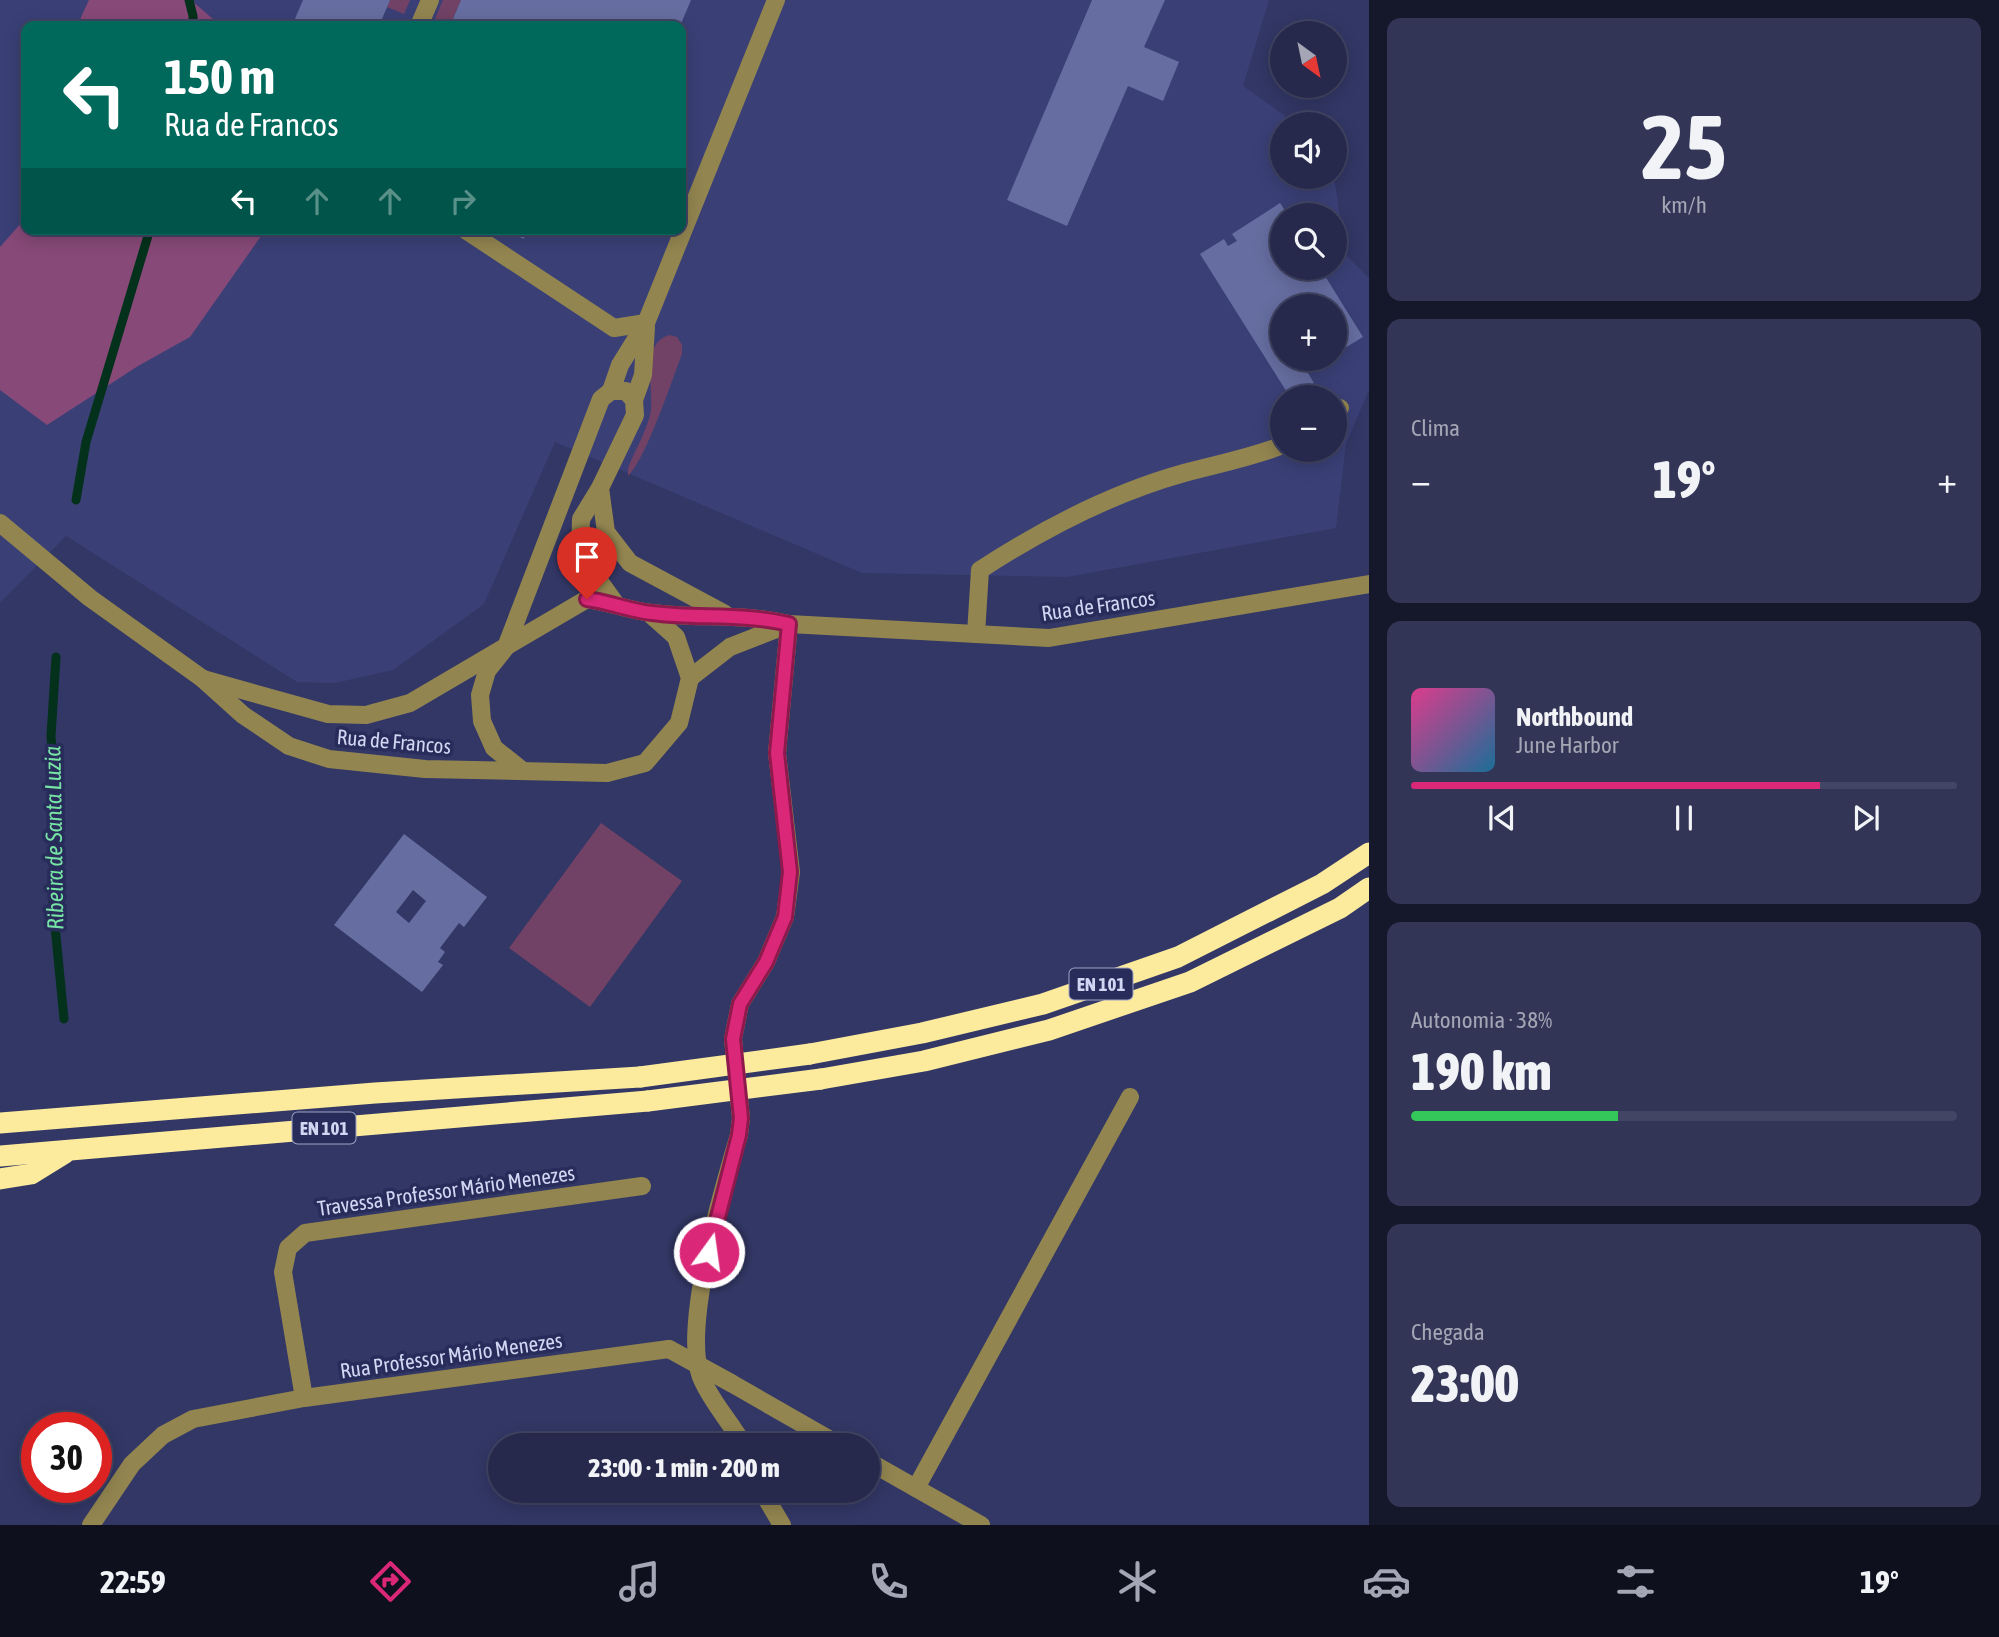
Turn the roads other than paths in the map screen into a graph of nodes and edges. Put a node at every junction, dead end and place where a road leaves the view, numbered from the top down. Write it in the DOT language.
graph roads {
  1 [pos="430,0"];
  2 [pos="776,0"];
  3 [pos="421,21"];
  4 [pos="686,224"];
  5 [pos="473,235"];
  6 [pos="681,235"];
  7 [pos="646,323"];
  8 [pos="611,391"];
  9 [pos="635,400"];
  10 [pos="1270,450"];
  11 [pos="600,488"];
  12 [pos="0,523"];
  13 [pos="1369,584"];
  14 [pos="615,603"];
  15 [pos="649,613"];
  16 [pos="731,617"];
  17 [pos="789,624"];
  18 [pos="976,634"];
  19 [pos="506,647"];
  20 [pos="690,678"];
  21 [pos="203,679"];
  22 [pos="523,771"];
  23 [pos="1369,853"];
  24 [pos="1369,888"];
  25 [pos="1130,1097"];
  26 [pos="0,1123"];
  27 [pos="67,1151"];
  28 [pos="0,1156"];
  29 [pos="0,1179"];
  30 [pos="642,1186"];
  31 [pos="304,1398"];
  32 [pos="737,1433"];
  33 [pos="818,1433"];
  34 [pos="880,1468"];
  35 [pos="916,1488"];
  36 [pos="769,1503"];
  37 [pos="91,1525"];
  38 [pos="782,1525"];
  39 [pos="981,1525"];
  1 -- 3 [label="street"];
  2 -- 4 [label="street"];
  5 -- 7 [label="street"];
  6 -- 7 [label="street"];
  7 -- 8 [label="street"];
  7 -- 9 [label="street"];
  8 -- 9 [label="street"];
  8 -- 19 [label="street"];
  9 -- 11 [label="street"];
  10 -- 18 [label="street"];
  11 -- 14 [label="street"];
  11 -- 16 [label="street"];
  12 -- 21 [label="street, Rua de Francos"];
  13 -- 18 [label="street, Rua de Francos"];
  14 -- 15 [label="street, Rua de Francos"];
  14 -- 19 [label="street, Rua de Francos"];
  15 -- 16 [label="street, Rua de Francos"];
  15 -- 20 [label="street, Rua de Francos"];
  16 -- 17 [label="street, Rua de Francos"];
  17 -- 18 [label="street, Rua de Francos"];
  17 -- 20 [label="street, Rua de Francos"];
  17 -- 32 [label="street"];
  19 -- 21 [label="street, Rua de Francos"];
  19 -- 22 [label="street, Rua de Francos"];
  20 -- 22 [label="street, Rua de Francos"];
  21 -- 22 [label="street, Rua de Francos"];
  23 -- 26 [label="highway, EN 101, bridge"];
  24 -- 27 [label="highway, EN 101, bridge"];
  25 -- 35 [label="street"];
  27 -- 28 [label="highway, EN 101"];
  27 -- 29 [label="highway"];
  30 -- 31 [label="street, Travessa Professor Mário Menezes"];
  31 -- 33 [label="street, Rua Professor Mário Menezes, bridge"];
  31 -- 37 [label="street, Rua Professor Mário Menezes"];
  34 -- 35 [label="street"];
  35 -- 39 [label="street"];
  36 -- 38 [label="street"];
}
